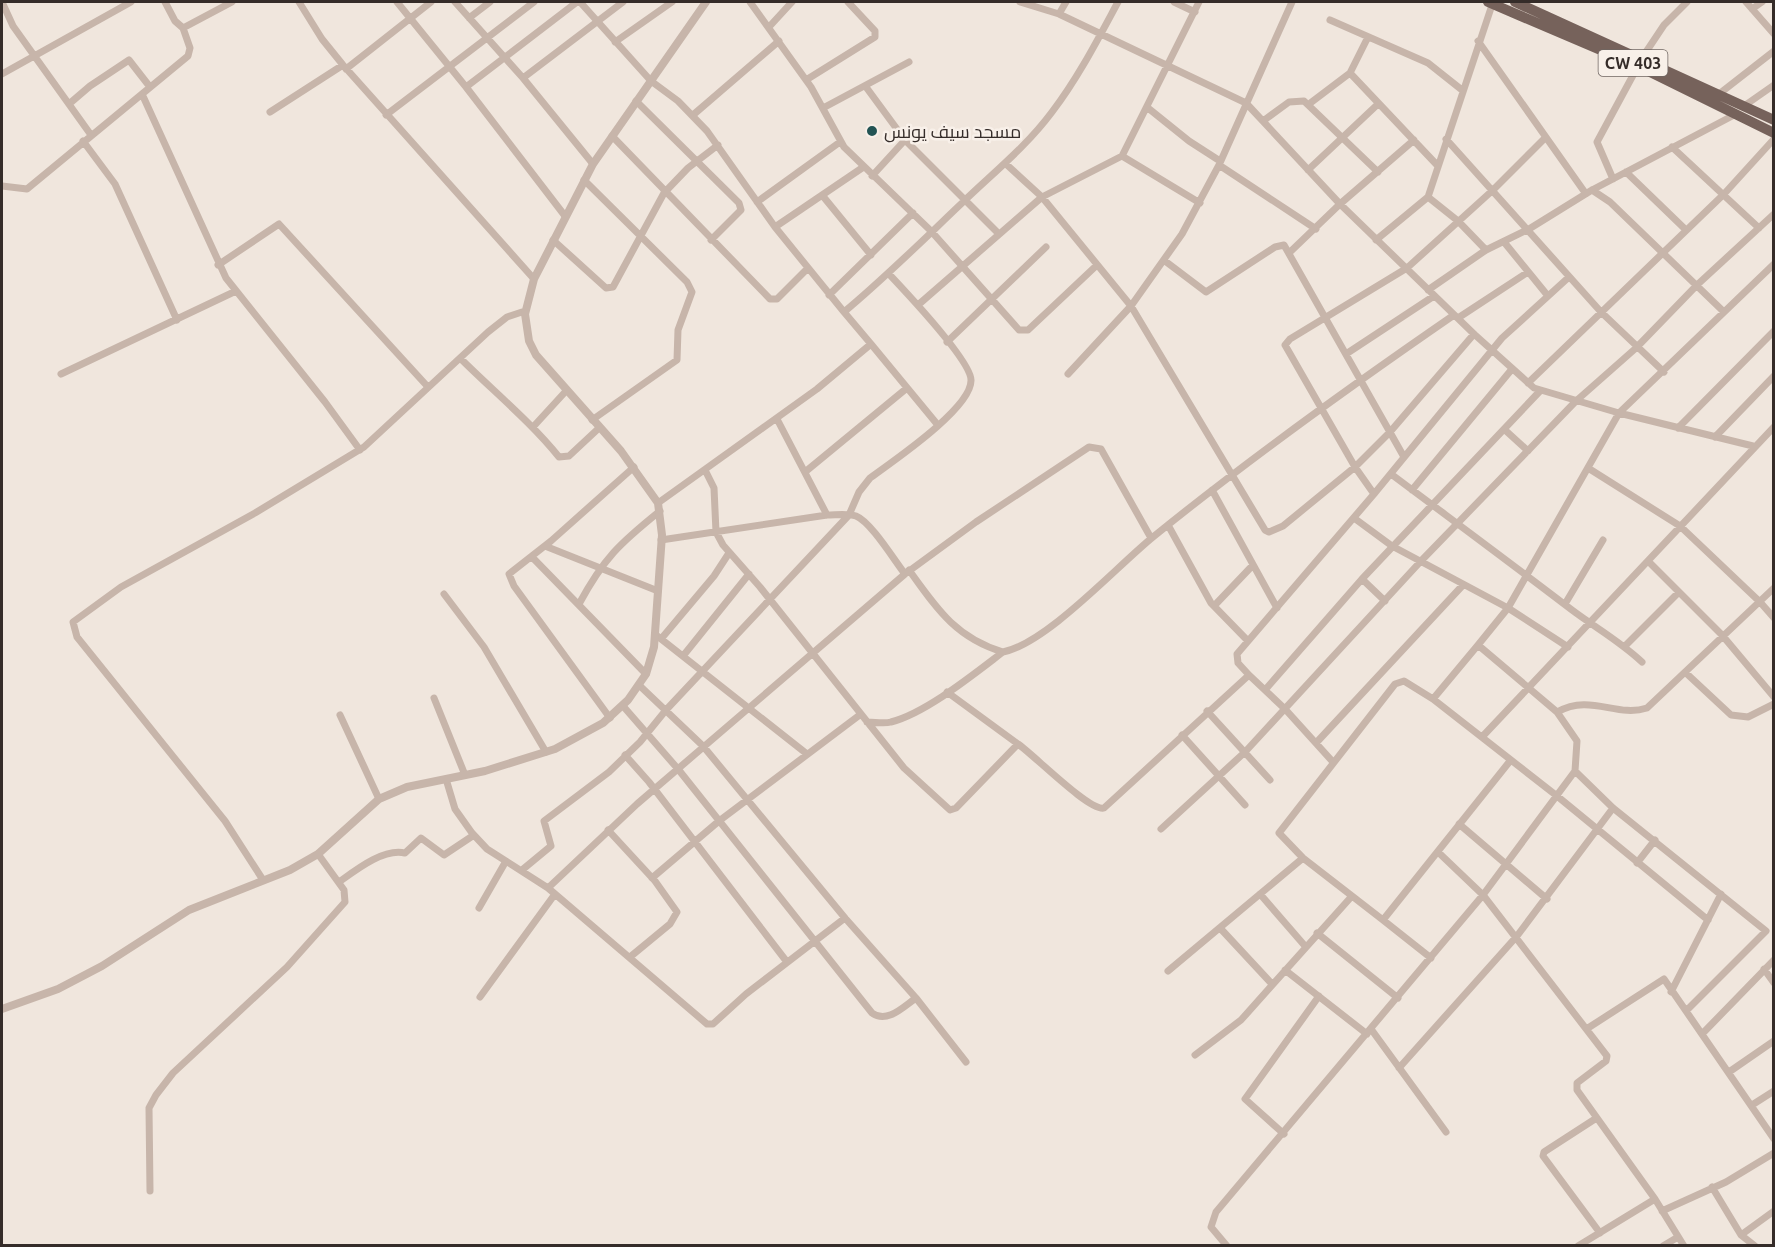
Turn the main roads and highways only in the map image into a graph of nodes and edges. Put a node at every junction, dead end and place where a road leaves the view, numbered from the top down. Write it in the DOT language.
graph roads {
  1 [pos="1491,2"];
  2 [pos="1517,2"];
  3 [pos="1640,62"];
  4 [pos="1740,110"];
  5 [pos="1773,120"];
  6 [pos="1773,133"];
  1 -- 3 [label="main road, CW 403"];
  2 -- 3 [label="main road, CW 403"];
  3 -- 4 [label="main road, CW 403"];
  3 -- 4 [label="main road, CW 403"];
  4 -- 5 [label="main road, CW 403"];
  4 -- 6 [label="main road, CW 403"];
}
